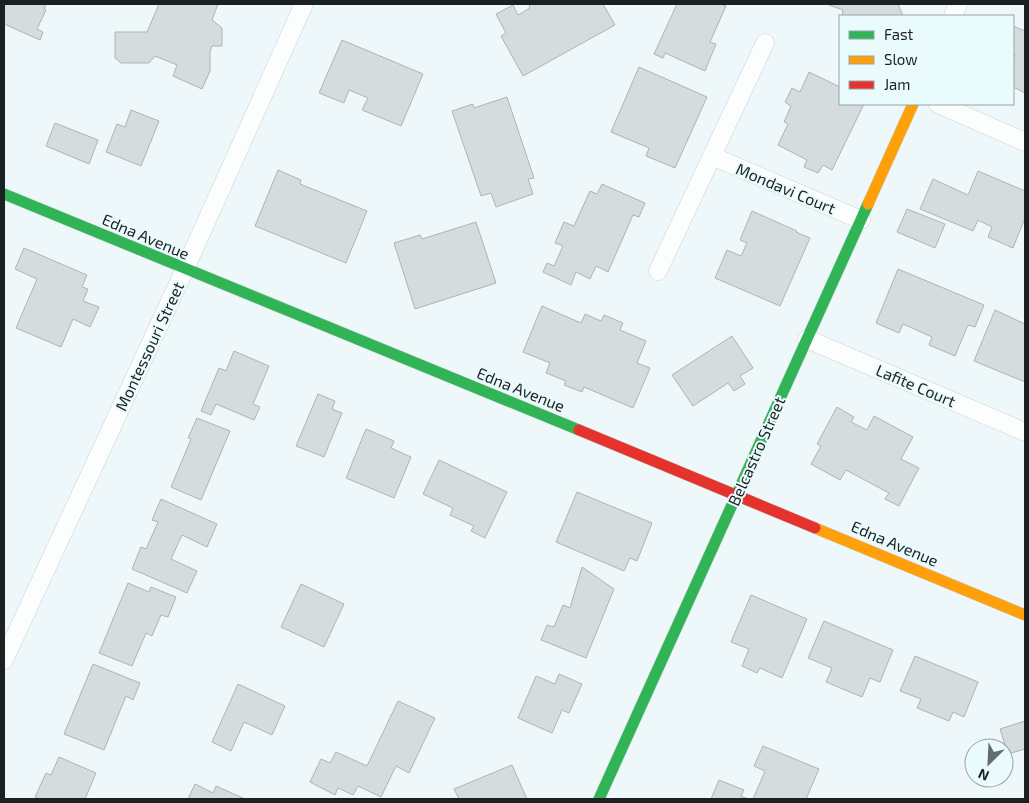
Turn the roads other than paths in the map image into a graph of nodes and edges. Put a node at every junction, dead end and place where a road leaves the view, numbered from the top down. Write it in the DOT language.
graph roads {
  1 [pos="304,4"];
  2 [pos="765,43"];
  3 [pos="913,105"];
  4 [pos="940,105"];
  5 [pos="1025,142"];
  6 [pos="712,156"];
  7 [pos="4,194"];
  8 [pos="861,220"];
  9 [pos="185,270"];
  10 [pos="658,271"];
  11 [pos="807,339"];
  12 [pos="1025,432"];
  13 [pos="736,494"];
  14 [pos="1025,615"];
  15 [pos="4,660"];
  16 [pos="599,799"];
  1 -- 9 [label="street, Montessouri Street"];
  2 -- 6 [label="street"];
  3 -- 8 [label="street, Belcastro Street"];
  4 -- 5 [label="street"];
  6 -- 8 [label="street, Mondavi Court"];
  6 -- 10 [label="street"];
  7 -- 9 [label="street, Edna Avenue"];
  8 -- 11 [label="street, Belcastro Street"];
  9 -- 13 [label="street, Edna Avenue"];
  9 -- 15 [label="street, Montessouri Street"];
  11 -- 12 [label="street, Lafite Court"];
  11 -- 13 [label="street, Belcastro Street"];
  13 -- 14 [label="street, Edna Avenue"];
  13 -- 16 [label="street, Belcastro Street"];
}
